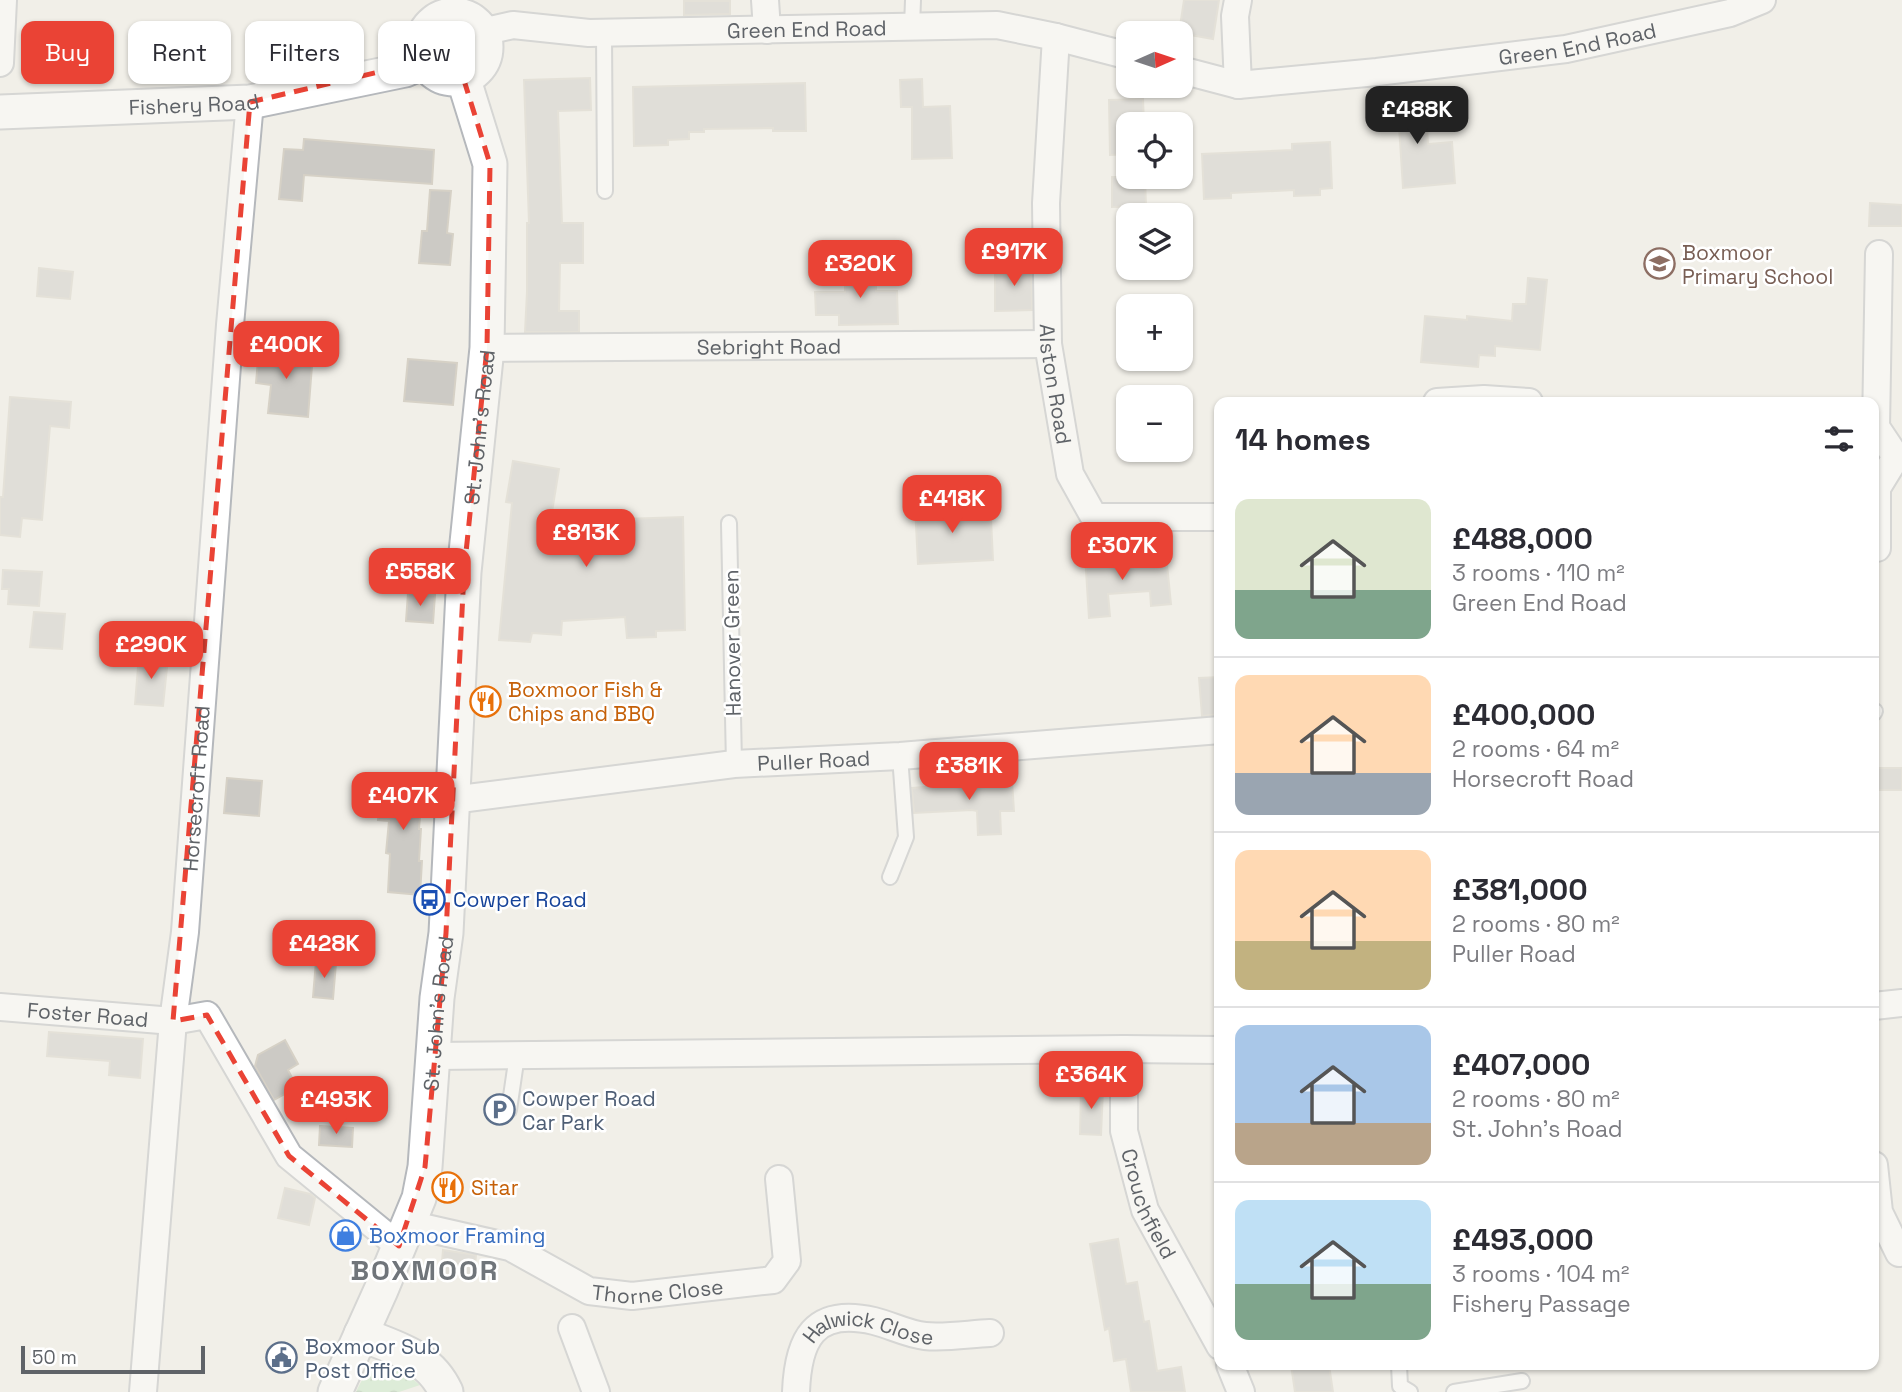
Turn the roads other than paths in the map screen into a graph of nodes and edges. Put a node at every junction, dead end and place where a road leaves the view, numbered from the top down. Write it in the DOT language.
graph roads {
  1 [pos="3,0"];
  2 [pos="765,0"];
  3 [pos="913,0"];
  4 [pos="1238,0"];
  5 [pos="1762,0"];
  6 [pos="437,9"];
  7 [pos="912,27"];
  8 [pos="767,30"];
  9 [pos="482,32"];
  10 [pos="604,33"];
  11 [pos="1056,37"];
  12 [pos="1116,53"];
  13 [pos="0,63"];
  14 [pos="475,70"];
  15 [pos="1194,73"];
  16 [pos="378,75"];
  17 [pos="465,84"];
  18 [pos="1238,85"];
  19 [pos="250,102"];
  20 [pos="0,112"];
  21 [pos="605,191"];
  22 [pos="1879,254"];
  23 [pos="1048,344"];
  24 [pos="488,348"];
  25 [pos="1877,397"];
  26 [pos="1879,431"];
  27 [pos="1899,458"];
  28 [pos="1879,485"];
  29 [pos="1214,517"];
  30 [pos="729,523"];
  31 [pos="1214,730"];
  32 [pos="901,755"];
  33 [pos="734,764"];
  34 [pos="452,800"];
  35 [pos="890,877"];
  36 [pos="1902,1003"];
  37 [pos="1879,1005"];
  38 [pos="0,1007"];
  39 [pos="173,1021"];
  40 [pos="1124,1049"];
  41 [pos="1214,1050"];
  42 [pos="517,1055"];
  43 [pos="434,1056"];
  44 [pos="509,1110"];
  45 [pos="779,1179"];
  46 [pos="1879,1212"];
  47 [pos="404,1235"];
  48 [pos="1899,1253"];
  49 [pos="572,1328"];
  50 [pos="990,1333"];
  51 [pos="361,1334"];
  52 [pos="1214,1335"];
  53 [pos="1232,1370"];
  54 [pos="1399,1370"];
  55 [pos="1521,1381"];
  56 [pos="143,1392"];
  57 [pos="335,1392"];
  58 [pos="446,1392"];
  59 [pos="596,1392"];
  60 [pos="796,1392"];
  61 [pos="1241,1392"];
  62 [pos="1410,1392"];
  63 [pos="1454,1392"];
  1 -- 13 [label="street"];
  2 -- 8 [label="street"];
  3 -- 7 [label="lane"];
  4 -- 18 [label="street"];
  5 -- 18 [label="street, Green End Road"];
  6 -- 9 [label="street"];
  7 -- 8 [label="street, Green End Road"];
  7 -- 11 [label="street, Green End Road"];
  8 -- 10 [label="street, Green End Road"];
  9 -- 10 [label="street, Green End Road"];
  9 -- 14 [label="street"];
  10 -- 21 [label="lane"];
  11 -- 12 [label="street, Green End Road"];
  11 -- 23 [label="street, Alston Road"];
  15 -- 18 [label="street, Green End Road"];
  16 -- 19 [label="street, Fishery Road"];
  17 -- 24 [label="street, St. John's Road"];
  19 -- 20 [label="street, Fishery Road"];
  19 -- 39 [label="street, Horsecroft Road"];
  22 -- 25 [label="street"];
  23 -- 24 [label="street, Sebright Road"];
  23 -- 29 [label="street, Alston Road"];
  24 -- 34 [label="street, St. John's Road"];
  26 -- 27 [label="street"];
  27 -- 28 [label="street"];
  30 -- 33 [label="lane, Hanover Green"];
  31 -- 32 [label="street, Puller Road"];
  32 -- 33 [label="street, Puller Road"];
  32 -- 35 [label="lane"];
  33 -- 34 [label="street, Puller Road"];
  34 -- 43 [label="street, St. John's Road"];
  36 -- 37 [label="street"];
  38 -- 39 [label="street, Foster Road"];
  39 -- 47 [label="street, Foster Road"];
  39 -- 56 [label="street, Horsecroft Road"];
  40 -- 41 [label="street"];
  40 -- 42 [label="street"];
  40 -- 52 [label="street, Crouchfield"];
  42 -- 43 [label="street"];
  42 -- 44 [label="lane"];
  43 -- 47 [label="street, St. John's Road"];
  45 -- 47 [label="street, Thorne Close"];
  46 -- 48 [label="street"];
  47 -- 51 [label="street, St. John's Road"];
  49 -- 59 [label="street"];
  50 -- 60 [label="street, Halwick Close"];
  51 -- 57 [label="street, St. John's Road"];
  51 -- 58 [label="street"];
  53 -- 61 [label="street"];
  54 -- 62 [label="lane"];
  55 -- 63 [label="lane"];
}
